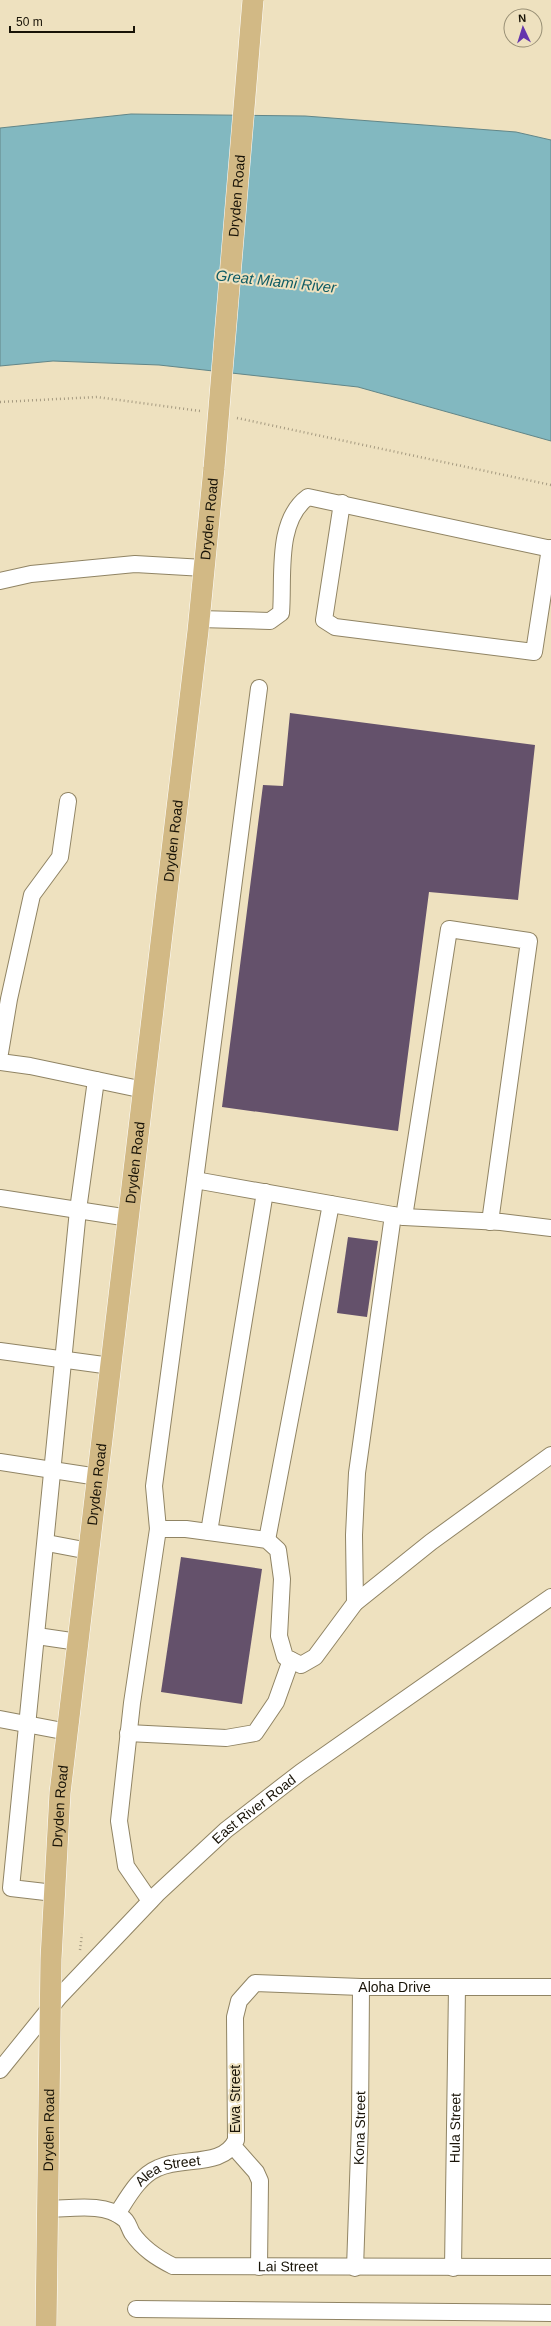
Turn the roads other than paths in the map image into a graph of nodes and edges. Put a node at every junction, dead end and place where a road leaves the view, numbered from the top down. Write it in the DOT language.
graph roads {
  1 [pos="251,4"];
  2 [pos="342,503"];
  3 [pos="550,549"];
  4 [pos="204,568"];
  5 [pos="0,581"];
  6 [pos="199,619"];
  7 [pos="259,688"];
  8 [pos="68,801"];
  9 [pos="0,1053"];
  10 [pos="0,1062"];
  11 [pos="96,1080"];
  12 [pos="144,1090"];
  13 [pos="195,1180"];
  14 [pos="265,1192"];
  15 [pos="0,1198"];
  16 [pos="331,1204"];
  17 [pos="78,1210"];
  18 [pos="399,1216"];
  19 [pos="129,1218"];
  20 [pos="490,1222"];
  21 [pos="551,1228"];
  22 [pos="0,1351"];
  23 [pos="64,1360"];
  24 [pos="111,1366"];
  25 [pos="551,1455"];
  26 [pos="0,1462"];
  27 [pos="54,1470"];
  28 [pos="98,1477"];
  29 [pos="158,1529"];
  30 [pos="209,1532"];
  31 [pos="267,1540"];
  32 [pos="47,1543"];
  33 [pos="89,1552"];
  34 [pos="551,1598"];
  35 [pos="355,1603"];
  36 [pos="37,1636"];
  37 [pos="78,1642"];
  38 [pos="291,1660"];
  39 [pos="0,1719"];
  40 [pos="27,1725"];
  41 [pos="68,1732"];
  42 [pos="128,1733"];
  43 [pos="5,1886"];
  44 [pos="54,1893"];
  45 [pos="150,1901"];
  46 [pos="361,1987"];
  47 [pos="457,1987"];
  48 [pos="551,1987"];
  49 [pos="243,1995"];
  50 [pos="50,2007"];
  51 [pos="0,2070"];
  52 [pos="233,2146"];
  53 [pos="47,2209"];
  54 [pos="117,2214"];
  55 [pos="259,2267"];
  56 [pos="551,2267"];
  57 [pos="355,2268"];
  58 [pos="453,2268"];
  59 [pos="136,2309"];
  60 [pos="551,2313"];
  61 [pos="46,2326"];
  1 -- 4 [label="main road, Dryden Road, bridge"];
  2 -- 3 [label="street"];
  2 -- 3 [label="street"];
  2 -- 6 [label="street"];
  4 -- 5 [label="street"];
  4 -- 6 [label="main road, Dryden Road"];
  6 -- 12 [label="main road, Dryden Road"];
  7 -- 13 [label="street"];
  8 -- 9 [label="street"];
  10 -- 11 [label="street"];
  11 -- 12 [label="street"];
  11 -- 17 [label="street"];
  12 -- 19 [label="main road, Dryden Road"];
  13 -- 14 [label="street"];
  13 -- 29 [label="street"];
  14 -- 16 [label="street"];
  14 -- 30 [label="street"];
  15 -- 17 [label="street"];
  16 -- 18 [label="street"];
  16 -- 31 [label="street"];
  17 -- 19 [label="street"];
  17 -- 23 [label="street"];
  18 -- 20 [label="street"];
  18 -- 20 [label="street"];
  18 -- 35 [label="street"];
  19 -- 24 [label="main road, Dryden Road"];
  20 -- 21 [label="street"];
  22 -- 23 [label="street"];
  23 -- 24 [label="street"];
  23 -- 27 [label="street"];
  24 -- 28 [label="main road, Dryden Road"];
  25 -- 35 [label="street"];
  26 -- 27 [label="street"];
  27 -- 28 [label="street"];
  27 -- 32 [label="street"];
  28 -- 33 [label="main road, Dryden Road"];
  29 -- 30 [label="street"];
  29 -- 42 [label="street"];
  30 -- 31 [label="street"];
  31 -- 38 [label="street"];
  32 -- 33 [label="street"];
  32 -- 36 [label="street"];
  33 -- 37 [label="main road, Dryden Road"];
  34 -- 45 [label="street, East River Road"];
  35 -- 38 [label="street"];
  36 -- 37 [label="street"];
  36 -- 40 [label="street"];
  37 -- 41 [label="main road, Dryden Road"];
  38 -- 42 [label="street"];
  39 -- 40 [label="street"];
  40 -- 41 [label="street"];
  40 -- 43 [label="street"];
  41 -- 44 [label="main road, Dryden Road"];
  42 -- 45 [label="street"];
  43 -- 44 [label="street"];
  44 -- 50 [label="main road, Dryden Road"];
  45 -- 50 [label="street, East River Road"];
  46 -- 47 [label="street, Aloha Drive"];
  46 -- 49 [label="street, Aloha Drive"];
  46 -- 57 [label="street, Kona Street"];
  47 -- 48 [label="street, Aloha Drive"];
  47 -- 58 [label="street, Hula Street"];
  49 -- 52 [label="street, Ewa Street"];
  50 -- 51 [label="street, East River Road"];
  50 -- 53 [label="main road, Dryden Road"];
  52 -- 54 [label="street, Alea Street"];
  52 -- 55 [label="street, Ewa Street"];
  53 -- 54 [label="street"];
  53 -- 61 [label="main road, Dryden Road"];
  54 -- 55 [label="street, Lai Street"];
  55 -- 57 [label="street, Lai Street"];
  56 -- 58 [label="street, Lai Street"];
  57 -- 58 [label="street, Lai Street"];
  59 -- 60 [label="street"];
}
